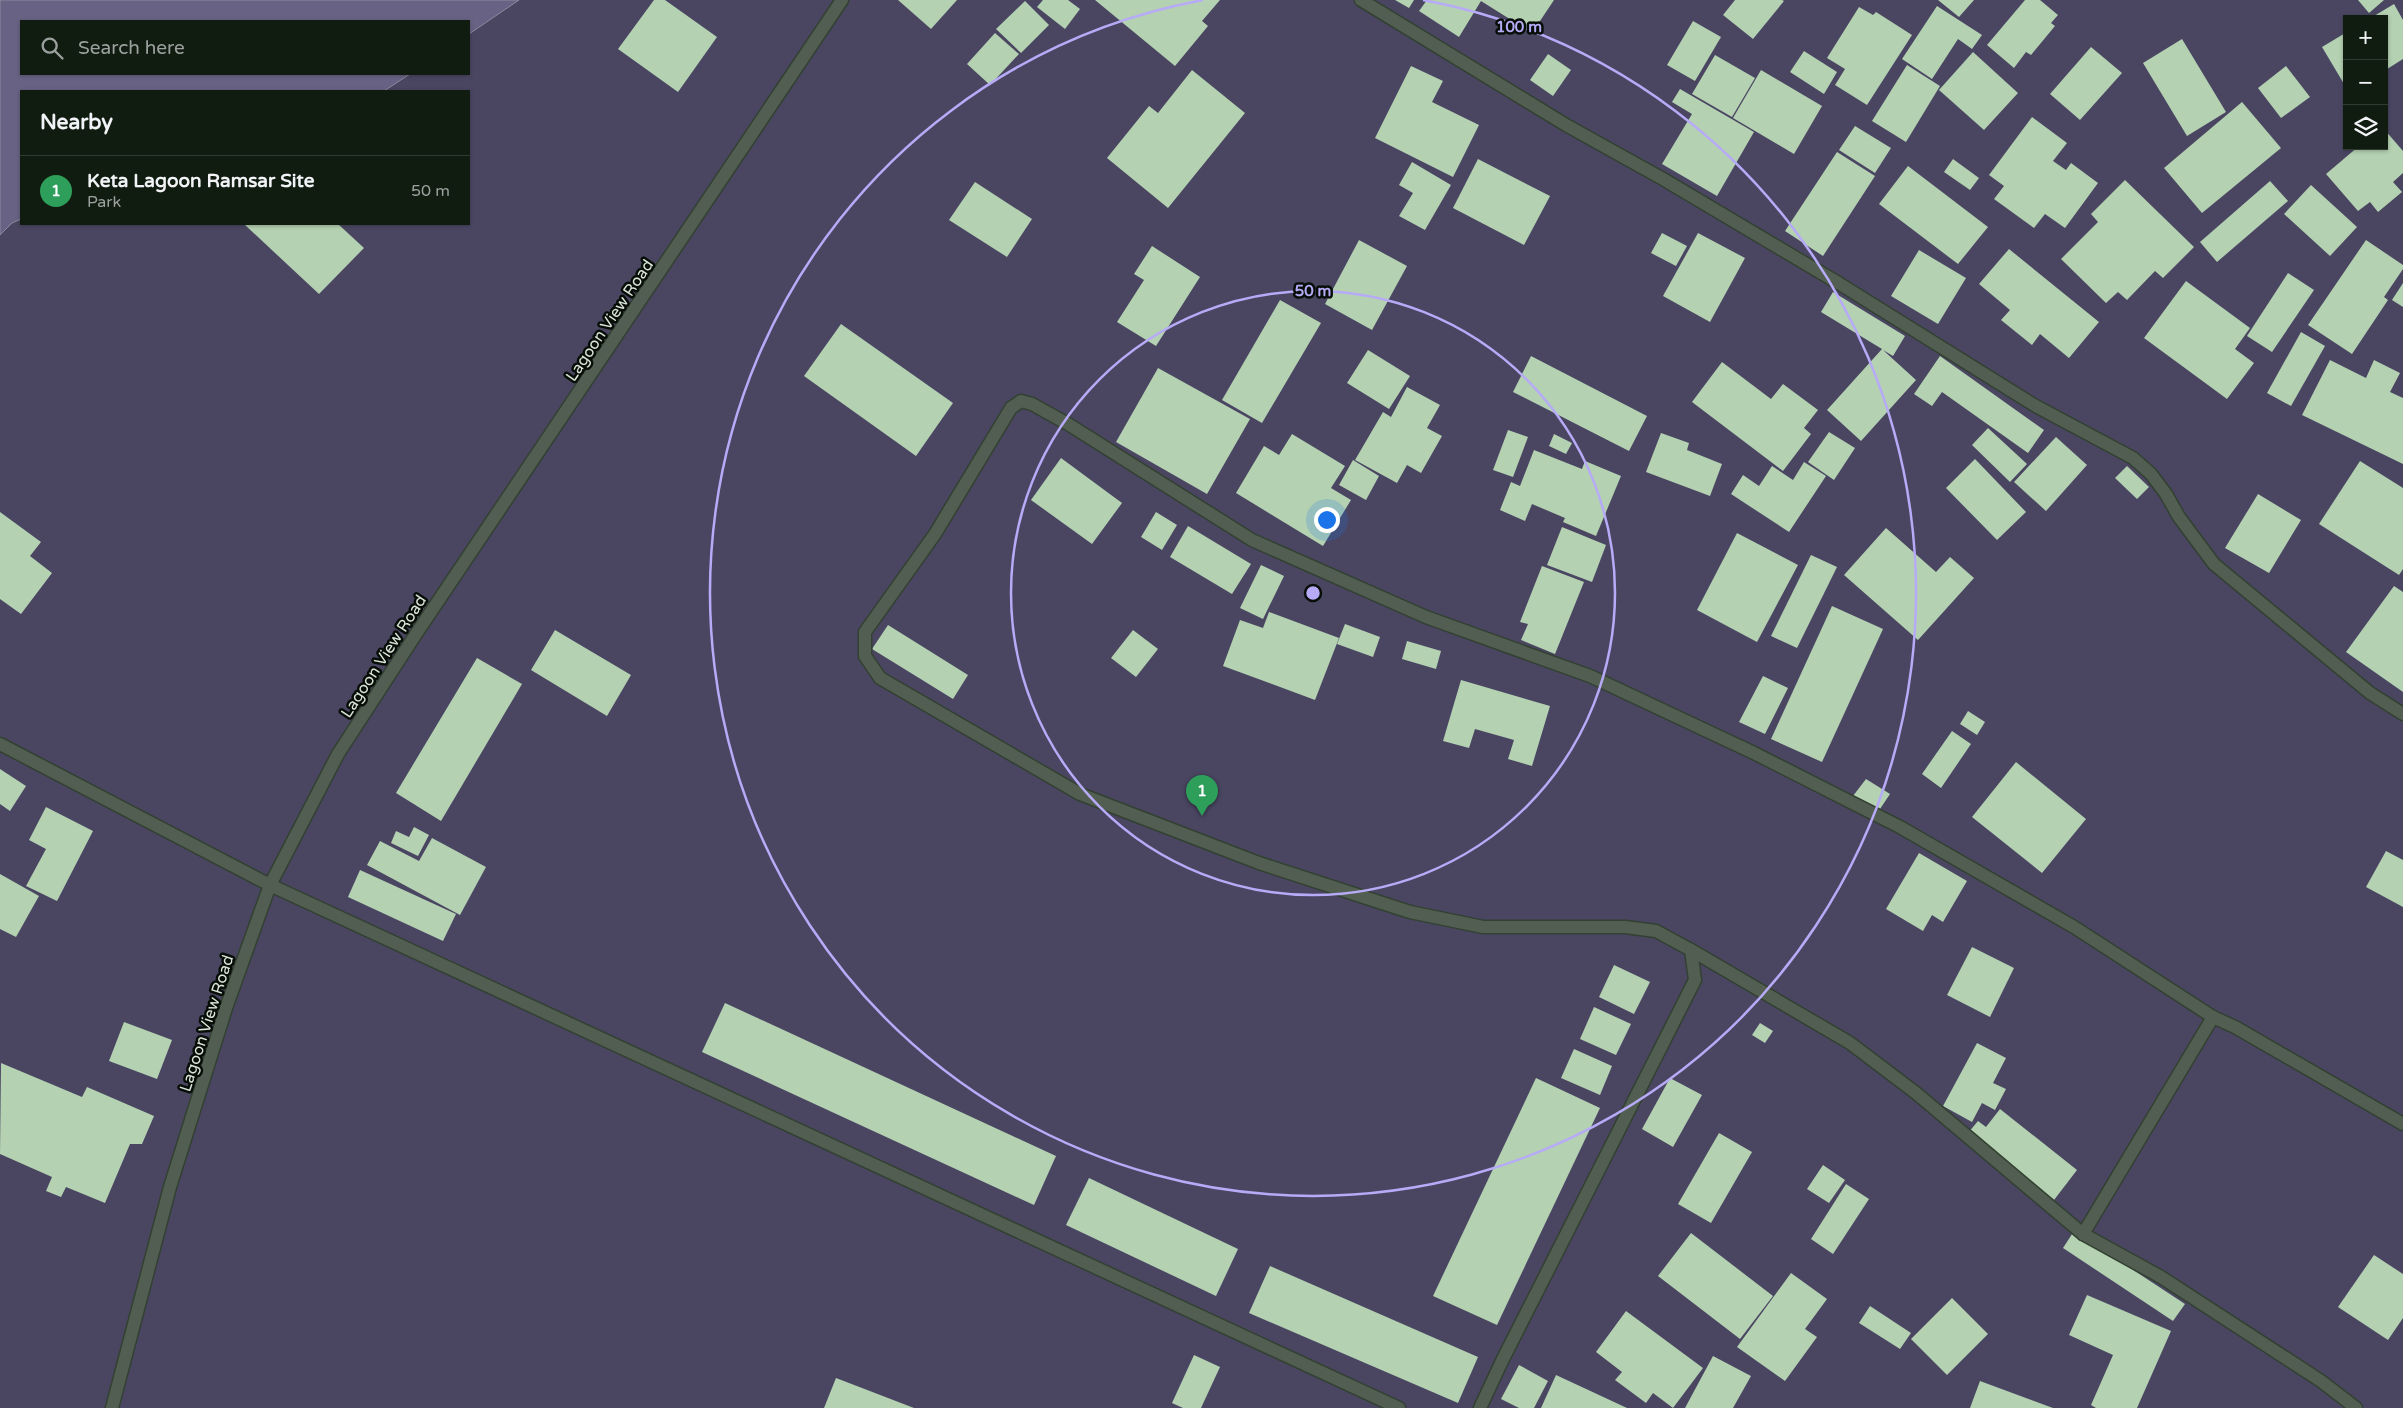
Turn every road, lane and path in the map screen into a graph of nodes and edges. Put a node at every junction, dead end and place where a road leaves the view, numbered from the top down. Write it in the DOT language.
graph roads {
  1 [pos="842,0"];
  2 [pos="1361,0"];
  3 [pos="2403,714"];
  4 [pos="0,744"];
  5 [pos="270,885"];
  6 [pos="1690,950"];
  7 [pos="2214,1017"];
  8 [pos="2403,1124"];
  9 [pos="2083,1234"];
  10 [pos="112,1408"];
  11 [pos="1399,1408"];
  12 [pos="1480,1408"];
  13 [pos="2356,1408"];
  1 -- 5 [label="street, Lagoon View Road"];
  2 -- 3 [label="street"];
  4 -- 5 [label="street"];
  5 -- 10 [label="street, Lagoon View Road"];
  5 -- 11 [label="street"];
  6 -- 7 [label="street"];
  6 -- 9 [label="street"];
  6 -- 12 [label="street"];
  7 -- 8 [label="street"];
  7 -- 9 [label="street"];
  9 -- 13 [label="street"];
}
